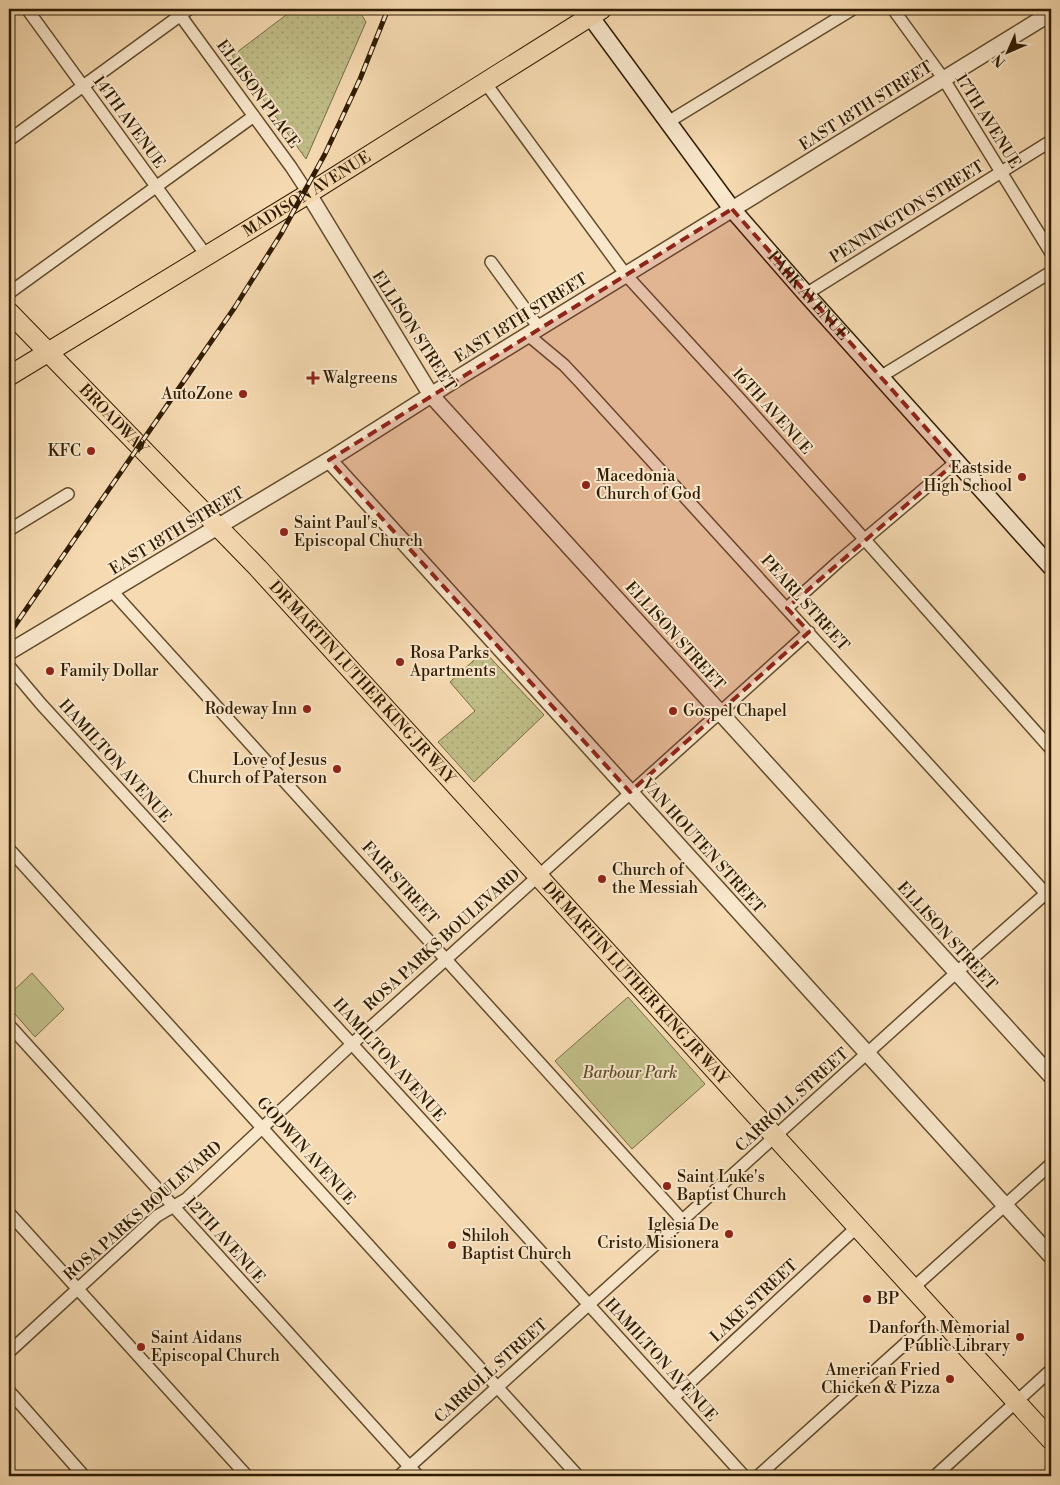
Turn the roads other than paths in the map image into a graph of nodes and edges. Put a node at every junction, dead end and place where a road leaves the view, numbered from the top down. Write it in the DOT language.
graph roads {
  1 [pos="27,9"];
  2 [pos="853,9"];
  3 [pos="893,9"];
  4 [pos="593,11"];
  5 [pos="184,12"];
  6 [pos="1051,13"];
  7 [pos="943,78"];
  8 [pos="484,81"];
  9 [pos="83,86"];
  10 [pos="254,116"];
  11 [pos="668,122"];
  12 [pos="9,140"];
  13 [pos="1051,141"];
  14 [pos="1001,172"];
  15 [pos="156,187"];
  16 [pos="308,193"];
  17 [pos="732,209"];
  18 [pos="1051,254"];
  19 [pos="206,255"];
  20 [pos="491,262"];
  21 [pos="1051,272"];
  22 [pos="626,275"];
  23 [pos="9,293"];
  24 [pos="806,294"];
  25 [pos="9,312"];
  26 [pos="533,332"];
  27 [pos="48,353"];
  28 [pos="9,376"];
  29 [pos="880,377"];
  30 [pos="431,395"];
  31 [pos="329,460"];
  32 [pos="956,462"];
  33 [pos="68,494"];
  34 [pos="217,527"];
  35 [pos="9,530"];
  36 [pos="865,539"];
  37 [pos="1051,567"];
  38 [pos="111,590"];
  39 [pos="787,608"];
  40 [pos="809,632"];
  41 [pos="9,652"];
  42 [pos="9,666"];
  43 [pos="719,711"];
  44 [pos="1051,749"];
  45 [pos="630,792"];
  46 [pos="9,849"];
  47 [pos="537,876"];
  48 [pos="1050,894"];
  49 [pos="446,958"];
  50 [pos="957,972"];
  51 [pos="9,1025"];
  52 [pos="352,1044"];
  53 [pos="868,1053"];
  54 [pos="1051,1076"];
  55 [pos="262,1127"];
  56 [pos="776,1137"];
  57 [pos="1051,1164"];
  58 [pos="1005,1206"];
  59 [pos="173,1207"];
  60 [pos="9,1213"];
  61 [pos="683,1221"];
  62 [pos="858,1227"];
  63 [pos="1051,1256"];
  64 [pos="913,1288"];
  65 [pos="78,1289"];
  66 [pos="589,1305"];
  67 [pos="937,1315"];
  68 [pos="9,1352"];
  69 [pos="1051,1370"];
  70 [pos="498,1388"];
  71 [pos="9,1391"];
  72 [pos="674,1398"];
  73 [pos="1016,1402"];
  74 [pos="1051,1440"];
  75 [pos="410,1467"];
  76 [pos="84,1476"];
  77 [pos="247,1476"];
  78 [pos="399,1476"];
  79 [pos="418,1476"];
  80 [pos="578,1476"];
  81 [pos="744,1476"];
  82 [pos="758,1476"];
  83 [pos="934,1476"];
  1 -- 9 [label="street, 14TH AVENUE"];
  2 -- 11 [label="street"];
  3 -- 7 [label="street, 17TH AVENUE"];
  4 -- 8 [label="main road, MADISON AVENUE"];
  4 -- 11 [label="main road, PARK AVENUE"];
  5 -- 9 [label="street"];
  5 -- 10 [label="street, ELLISON PLACE"];
  6 -- 7 [label="street, EAST 18TH STREET"];
  7 -- 14 [label="street, 17TH AVENUE"];
  7 -- 17 [label="street, EAST 18TH STREET"];
  8 -- 16 [label="main road, MADISON AVENUE"];
  8 -- 22 [label="street, 16TH AVENUE"];
  9 -- 12 [label="street"];
  9 -- 15 [label="street, 14TH AVENUE"];
  10 -- 15 [label="street"];
  10 -- 16 [label="street, ELLISON PLACE"];
  11 -- 17 [label="main road, PARK AVENUE"];
  13 -- 14 [label="street, PENNINGTON STREET"];
  14 -- 18 [label="street, 17TH AVENUE"];
  14 -- 24 [label="street, PENNINGTON STREET"];
  15 -- 19 [label="street, 14TH AVENUE"];
  15 -- 23 [label="street"];
  16 -- 19 [label="main road, MADISON AVENUE"];
  16 -- 30 [label="street, ELLISON STREET"];
  17 -- 22 [label="street, EAST 18TH STREET"];
  17 -- 24 [label="main road, PARK AVENUE"];
  19 -- 27 [label="main road, MADISON AVENUE"];
  20 -- 26 [label="street, PEARL STREET"];
  21 -- 29 [label="street"];
  22 -- 26 [label="street, EAST 18TH STREET"];
  22 -- 36 [label="street, 16TH AVENUE"];
  24 -- 29 [label="main road, PARK AVENUE"];
  25 -- 27 [label="main road, BROADWAY"];
  26 -- 30 [label="street, EAST 18TH STREET"];
  26 -- 39 [label="street, PEARL STREET"];
  27 -- 28 [label="main road, MADISON AVENUE"];
  27 -- 34 [label="main road, BROADWAY"];
  29 -- 32 [label="main road, PARK AVENUE"];
  30 -- 31 [label="street, EAST 18TH STREET"];
  30 -- 43 [label="street, ELLISON STREET"];
  31 -- 34 [label="street, EAST 18TH STREET"];
  31 -- 45 [label="street, VAN HOUTEN STREET"];
  32 -- 36 [label="street"];
  32 -- 37 [label="main road, PARK AVENUE"];
  33 -- 35 [label="street"];
  34 -- 38 [label="street, EAST 18TH STREET"];
  34 -- 47 [label="main road, DR MARTIN LUTHER KING JR WAY"];
  36 -- 39 [label="street"];
  36 -- 44 [label="street, 16TH AVENUE"];
  38 -- 41 [label="street, EAST 18TH STREET"];
  38 -- 49 [label="street, FAIR STREET"];
  39 -- 40 [label="street, PEARL STREET"];
  40 -- 43 [label="street, ROSA PARKS BOULEVARD"];
  40 -- 48 [label="street, PEARL STREET"];
  42 -- 52 [label="street, HAMILTON AVENUE"];
  43 -- 45 [label="street, ROSA PARKS BOULEVARD"];
  43 -- 50 [label="street, ELLISON STREET"];
  45 -- 47 [label="street, ROSA PARKS BOULEVARD"];
  45 -- 53 [label="street, VAN HOUTEN STREET"];
  46 -- 55 [label="street, GODWIN AVENUE"];
  47 -- 49 [label="street, ROSA PARKS BOULEVARD"];
  47 -- 56 [label="main road, DR MARTIN LUTHER KING JR WAY"];
  48 -- 50 [label="street, CARROLL STREET"];
  49 -- 52 [label="street, ROSA PARKS BOULEVARD"];
  49 -- 61 [label="street, FAIR STREET"];
  50 -- 53 [label="street, CARROLL STREET"];
  50 -- 54 [label="street, ELLISON STREET"];
  51 -- 59 [label="street, 12TH AVENUE"];
  52 -- 55 [label="street, ROSA PARKS BOULEVARD"];
  52 -- 66 [label="street, HAMILTON AVENUE"];
  53 -- 56 [label="street, CARROLL STREET"];
  53 -- 58 [label="street, VAN HOUTEN STREET"];
  55 -- 59 [label="street, ROSA PARKS BOULEVARD"];
  55 -- 70 [label="street, GODWIN AVENUE"];
  56 -- 61 [label="street, CARROLL STREET"];
  56 -- 62 [label="main road, DR MARTIN LUTHER KING JR WAY"];
  57 -- 58 [label="street"];
  58 -- 63 [label="street, VAN HOUTEN STREET"];
  58 -- 64 [label="street"];
  59 -- 65 [label="street, ROSA PARKS BOULEVARD"];
  59 -- 75 [label="street, 12TH AVENUE"];
  60 -- 65 [label="street"];
  61 -- 66 [label="street, CARROLL STREET"];
  62 -- 64 [label="main road, DR MARTIN LUTHER KING JR WAY"];
  62 -- 72 [label="street, LAKE STREET"];
  64 -- 67 [label="main road, DR MARTIN LUTHER KING JR WAY"];
  65 -- 68 [label="street, ROSA PARKS BOULEVARD"];
  65 -- 77 [label="street"];
  66 -- 70 [label="street, CARROLL STREET"];
  66 -- 72 [label="street, HAMILTON AVENUE"];
  67 -- 73 [label="main road, DR MARTIN LUTHER KING JR WAY"];
  67 -- 82 [label="street"];
  69 -- 73 [label="street"];
  70 -- 75 [label="street, CARROLL STREET"];
  70 -- 80 [label="street, GODWIN AVENUE"];
  71 -- 76 [label="street"];
  72 -- 81 [label="street, HAMILTON AVENUE"];
  73 -- 74 [label="main road, DR MARTIN LUTHER KING JR WAY"];
  73 -- 83 [label="street"];
  75 -- 78 [label="street, CARROLL STREET"];
  75 -- 79 [label="street, 12TH AVENUE"];
}
